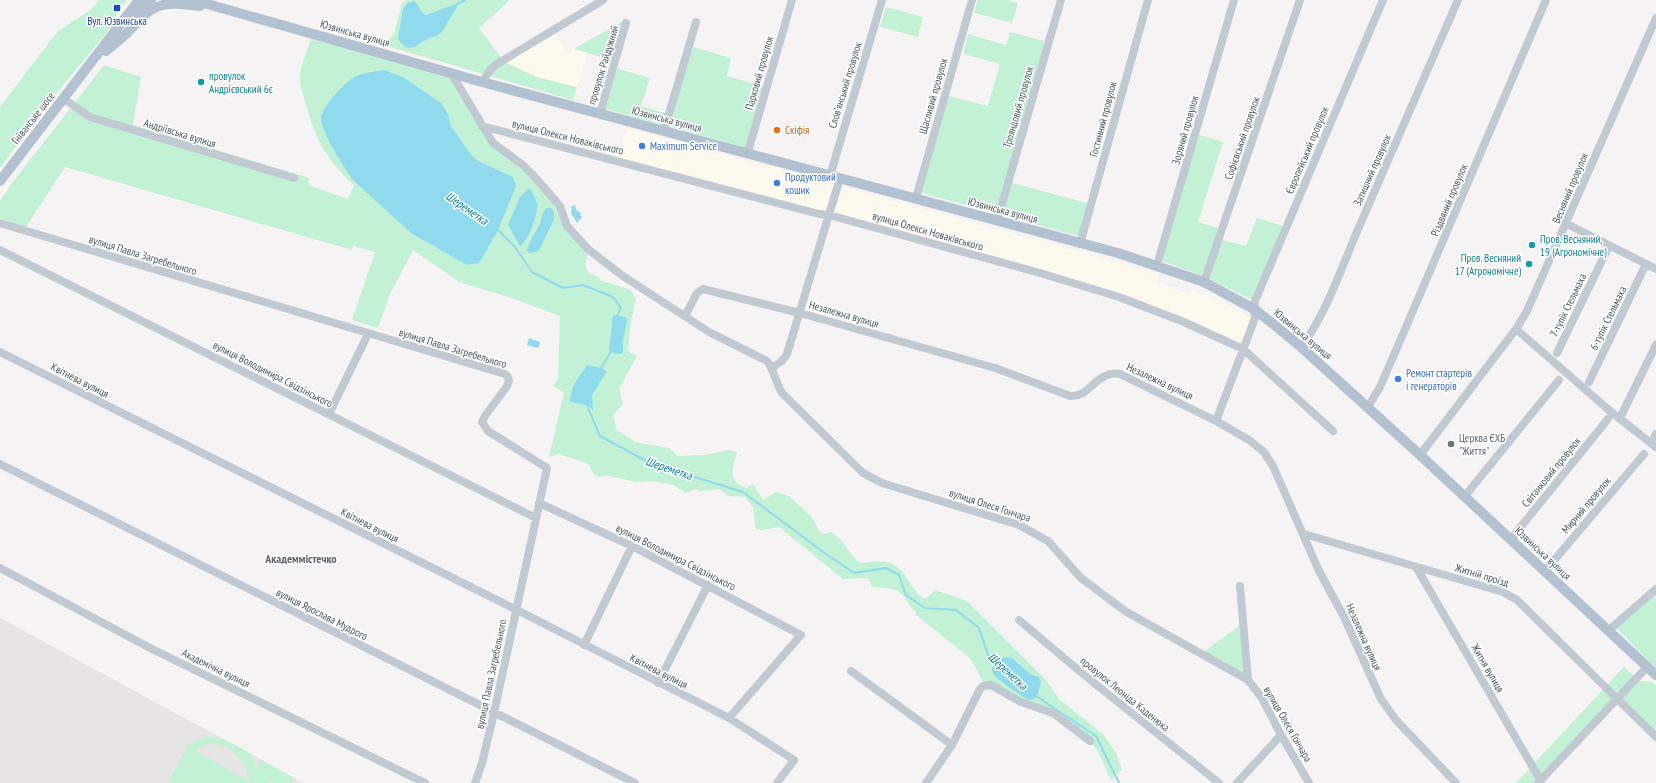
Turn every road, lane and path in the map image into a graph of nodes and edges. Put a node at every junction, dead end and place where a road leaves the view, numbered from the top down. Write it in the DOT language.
graph roads {
  1 [pos="139,0"];
  2 [pos="151,0"];
  3 [pos="181,0"];
  4 [pos="603,0"];
  5 [pos="792,0"];
  6 [pos="882,0"];
  7 [pos="972,0"];
  8 [pos="1061,0"];
  9 [pos="1148,0"];
  10 [pos="1234,0"];
  11 [pos="1300,0"];
  12 [pos="1383,0"];
  13 [pos="1458,0"];
  14 [pos="1546,0"];
  15 [pos="198,1"];
  16 [pos="215,7"];
  17 [pos="1656,18"];
  18 [pos="696,22"];
  19 [pos="626,23"];
  20 [pos="106,51"];
  21 [pos="86,70"];
  22 [pos="451,73"];
  23 [pos="482,82"];
  24 [pos="64,99"];
  25 [pos="600,113"];
  26 [pos="482,126"];
  27 [pos="664,131"];
  28 [pos="748,152"];
  29 [pos="830,176"];
  30 [pos="294,178"];
  31 [pos="840,178"];
  32 [pos="0,181"];
  33 [pos="916,198"];
  34 [pos="829,215"];
  35 [pos="997,220"];
  36 [pos="0,223"];
  37 [pos="1566,224"];
  38 [pos="1080,244"];
  39 [pos="1609,246"];
  40 [pos="0,250"];
  41 [pos="1646,264"];
  42 [pos="1157,265"];
  43 [pos="1656,269"];
  44 [pos="1204,282"];
  45 [pos="1254,309"];
  46 [pos="800,313"];
  47 [pos="685,316"];
  48 [pos="1516,329"];
  49 [pos="368,334"];
  50 [pos="1656,345"];
  51 [pos="1301,347"];
  52 [pos="1243,348"];
  53 [pos="0,352"];
  54 [pos="1557,353"];
  55 [pos="772,368"];
  56 [pos="1559,380"];
  57 [pos="1589,382"];
  58 [pos="1368,407"];
  59 [pos="329,414"];
  60 [pos="1622,414"];
  61 [pos="1608,419"];
  62 [pos="1216,420"];
  63 [pos="1333,431"];
  64 [pos="1656,447"];
  65 [pos="1420,454"];
  66 [pos="1644,454"];
  67 [pos="0,464"];
  68 [pos="1465,496"];
  69 [pos="539,503"];
  70 [pos="536,518"];
  71 [pos="1304,534"];
  72 [pos="1511,539"];
  73 [pos="632,546"];
  74 [pos="1416,567"];
  75 [pos="0,568"];
  76 [pos="1545,571"];
  77 [pos="708,585"];
  78 [pos="1240,586"];
  79 [pos="1656,589"];
  80 [pos="516,610"];
  81 [pos="1019,620"];
  82 [pos="1609,630"];
  83 [pos="584,645"];
  84 [pos="1647,667"];
  85 [pos="851,671"];
  86 [pos="1656,675"];
  87 [pos="1248,680"];
  88 [pos="658,683"];
  89 [pos="1617,699"];
  90 [pos="494,712"];
  91 [pos="729,718"];
  92 [pos="1281,735"];
  93 [pos="1656,737"];
  94 [pos="1090,742"];
  95 [pos="952,745"];
  96 [pos="1540,782"];
  97 [pos="425,783"];
  98 [pos="475,783"];
  99 [pos="635,783"];
  100 [pos="777,783"];
  101 [pos="926,783"];
  102 [pos="1219,783"];
  103 [pos="1236,783"];
  104 [pos="1309,783"];
  105 [pos="1456,783"];
  1 -- 21 [label="main road, Гніванське шосе"];
  2 -- 20 [label="main road, Гніванське шосе"];
  3 -- 15 [label="main road"];
  4 -- 23 [label="street"];
  5 -- 28 [label="street, Парковий провулок"];
  6 -- 29 [label="street, Словʼянський провулок"];
  7 -- 33 [label="street, Щасливий провулок"];
  8 -- 35 [label="street, Трояндовий провулок"];
  9 -- 38 [label="street, Гостинний провулок"];
  10 -- 42 [label="street, Зоряний провулок"];
  11 -- 44 [label="street, Софієвський провулок"];
  12 -- 45 [label="street, Європейський провулок"];
  13 -- 51 [label="street, Затишний провулок"];
  14 -- 58 [label="street, Різдвяний провулок"];
  15 -- 16 [label="main road"];
  16 -- 20 [label="main road"];
  16 -- 22 [label="main road, Юзвинська вулиця"];
  17 -- 37 [label="street, Весняний провулок"];
  18 -- 27 [label="street"];
  19 -- 25 [label="street, провулок Райдужний"];
  20 -- 21 [label="main road, Гніванське шосе"];
  21 -- 24 [label="main road, Гніванське шосе"];
  22 -- 23 [label="main road, Юзвинська вулиця"];
  22 -- 26 [label="street, вулиця Олеся Гончара"];
  23 -- 25 [label="main road, Юзвинська вулиця"];
  24 -- 30 [label="street, Андріївська вулиця"];
  24 -- 32 [label="main road, Гніванське шосе"];
  25 -- 27 [label="main road, Юзвинська вулиця"];
  26 -- 34 [label="street, вулиця Олекси Новаківського"];
  26 -- 47 [label="street, вулиця Олеся Гончара"];
  27 -- 28 [label="main road, Юзвинська вулиця"];
  28 -- 29 [label="main road, Юзвинська вулиця"];
  29 -- 31 [label="main road, Юзвинська вулиця"];
  31 -- 33 [label="main road, Юзвинська вулиця"];
  31 -- 34 [label="street"];
  33 -- 35 [label="main road, Юзвинська вулиця"];
  34 -- 46 [label="street"];
  34 -- 52 [label="street, вулиця Олекси Новаківського"];
  35 -- 38 [label="main road, Юзвинська вулиця"];
  36 -- 49 [label="street, вулиця Павла Загребельного"];
  37 -- 39 [label="street"];
  37 -- 48 [label="street, Весняний провулок"];
  38 -- 42 [label="main road, Юзвинська вулиця"];
  39 -- 41 [label="street"];
  39 -- 54 [label="street, 7-тупік Стельмаха"];
  40 -- 59 [label="street, вулиця Володимира Свідзінського"];
  41 -- 43 [label="street"];
  41 -- 57 [label="street, 6-тупік Стельмаха"];
  42 -- 44 [label="main road, Юзвинська вулиця"];
  44 -- 45 [label="main road, Юзвинська вулиця"];
  45 -- 51 [label="main road, Юзвинська вулиця"];
  45 -- 52 [label="street, Європейський провулок"];
  46 -- 47 [label="street, Незалежна вулиця"];
  46 -- 55 [label="street"];
  46 -- 62 [label="street, Незалежна вулиця"];
  47 -- 55 [label="street, вулиця Олеся Гончара"];
  48 -- 64 [label="street"];
  48 -- 65 [label="street, Весняний провулок"];
  49 -- 59 [label="street"];
  49 -- 69 [label="street, вулиця Павла Загребельного"];
  50 -- 60 [label="street"];
  51 -- 58 [label="main road, Юзвинська вулиця"];
  52 -- 62 [label="street, Європейський провулок"];
  52 -- 63 [label="street, вулиця Олекси Новаківського"];
  53 -- 80 [label="street, Квітнева вулиця"];
  55 -- 87 [label="street, вулиця Олеся Гончара"];
  56 -- 68 [label="street"];
  58 -- 65 [label="main road, Юзвинська вулиця"];
  59 -- 70 [label="street, вулиця Володимира Свідзінського"];
  61 -- 72 [label="street, Світанковий провулок"];
  62 -- 71 [label="street, Незалежна вулиця"];
  65 -- 68 [label="main road, Юзвинська вулиця"];
  66 -- 76 [label="street, Мирний провулок"];
  67 -- 90 [label="street, вулиця Ярослава Мудрого"];
  68 -- 72 [label="main road, Юзвинська вулиця"];
  69 -- 70 [label="street, вулиця Павла Загребельного"];
  69 -- 73 [label="street, вулиця Володимира Свідзінського"];
  70 -- 80 [label="street, вулиця Павла Загребельного"];
  71 -- 74 [label="street, Житній проїзд"];
  71 -- 105 [label="street, Незалежна вулиця"];
  72 -- 76 [label="main road, Юзвинська вулиця"];
  73 -- 77 [label="street, вулиця Володимира Свідзінського"];
  73 -- 83 [label="street"];
  74 -- 89 [label="street, Житній проїзд"];
  74 -- 96 [label="street, Житня вулиця"];
  75 -- 97 [label="street, Академічна вулиця"];
  76 -- 82 [label="main road, Юзвинська вулиця"];
  77 -- 88 [label="street"];
  77 -- 91 [label="street, вулиця Володимира Свідзінського"];
  78 -- 87 [label="street"];
  79 -- 82 [label="street"];
  80 -- 83 [label="street, Квітнева вулиця"];
  80 -- 90 [label="street, вулиця Павла Загребельного"];
  81 -- 102 [label="street, провулок Леоніда Каденюка"];
  82 -- 84 [label="main road, Юзвинська вулиця"];
  83 -- 88 [label="street, Квітнева вулиця"];
  84 -- 86 [label="main road, Юзвинська вулиця"];
  84 -- 89 [label="street"];
  85 -- 95 [label="street"];
  87 -- 92 [label="street, вулиця Олеся Гончара"];
  88 -- 91 [label="street, Квітнева вулиця"];
  89 -- 93 [label="street, Житній проїзд"];
  89 -- 96 [label="street"];
  90 -- 98 [label="street, вулиця Павла Загребельного"];
  90 -- 99 [label="street, вулиця Ярослава Мудрого"];
  91 -- 100 [label="street, Квітнева вулиця"];
  92 -- 103 [label="street"];
  92 -- 104 [label="street, вулиця Олеся Гончара"];
  94 -- 95 [label="street"];
  95 -- 101 [label="street"];
}
